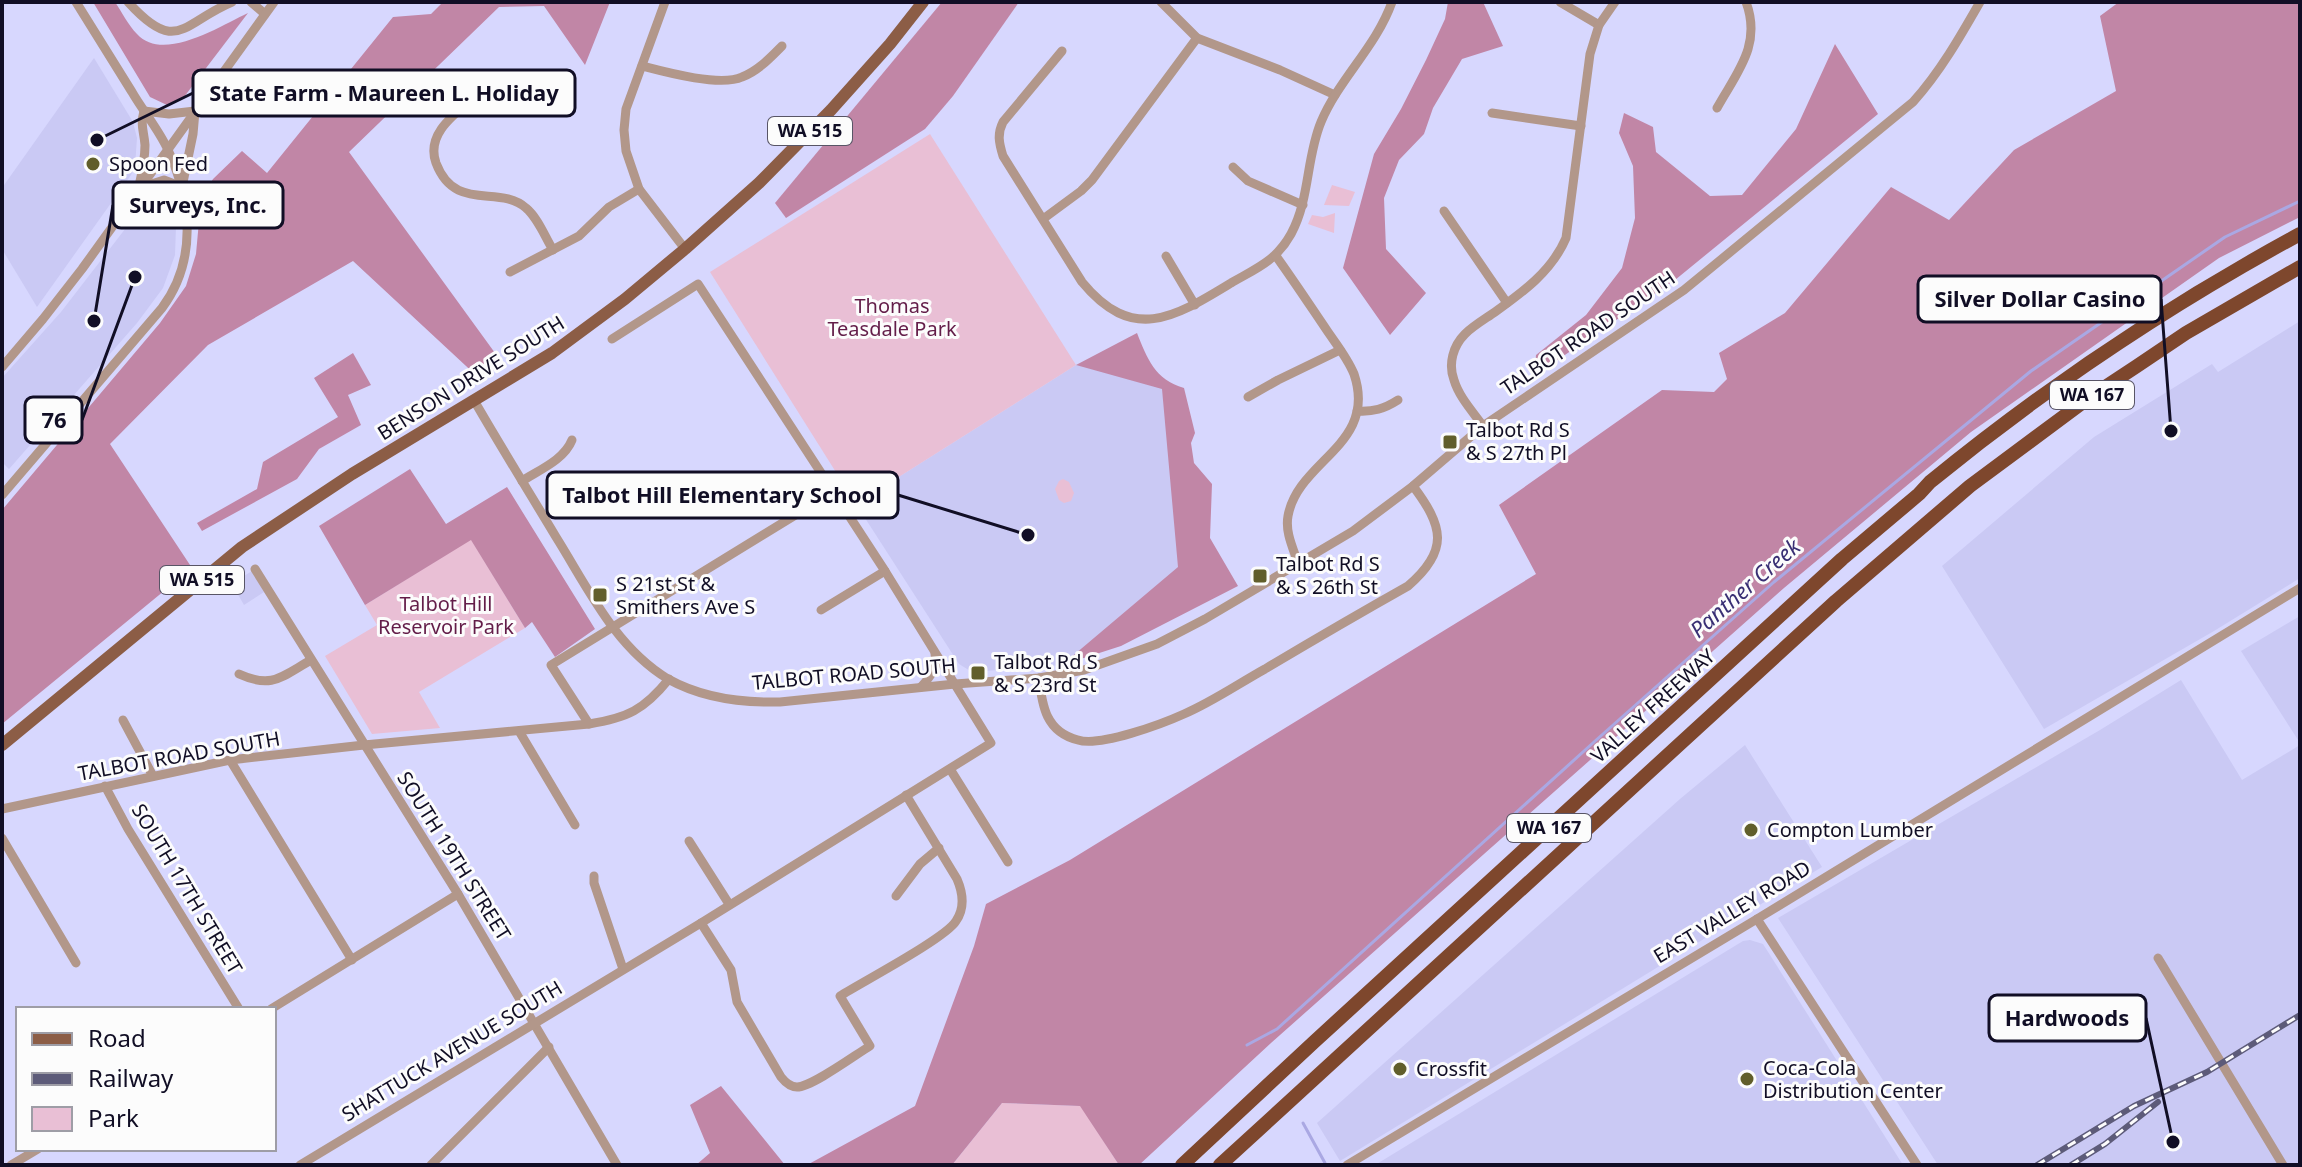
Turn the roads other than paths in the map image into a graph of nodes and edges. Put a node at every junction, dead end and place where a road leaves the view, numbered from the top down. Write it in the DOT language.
graph roads {
  1 [pos="76,2"];
  2 [pos="128,2"];
  3 [pos="232,2"];
  4 [pos="251,2"];
  5 [pos="274,2"];
  6 [pos="665,2"];
  7 [pos="923,2"];
  8 [pos="1161,2"];
  9 [pos="1391,2"];
  10 [pos="1560,2"];
  11 [pos="1615,2"];
  12 [pos="1746,2"];
  13 [pos="1980,2"];
  14 [pos="265,14"];
  15 [pos="1599,25"];
  16 [pos="1197,38"];
  17 [pos="782,46"];
  18 [pos="1062,51"];
  19 [pos="642,66"];
  20 [pos="478,94"];
  21 [pos="1335,95"];
  22 [pos="1717,108"];
  23 [pos="144,111"];
  24 [pos="195,111"];
  25 [pos="1492,113"];
  26 [pos="1581,126"];
  27 [pos="168,148"];
  28 [pos="1233,167"];
  29 [pos="182,187"];
  30 [pos="139,188"];
  31 [pos="639,189"];
  32 [pos="1303,205"];
  33 [pos="1444,211"];
  34 [pos="1043,219"];
  35 [pos="2300,234"];
  36 [pos="2300,243"];
  37 [pos="685,249"];
  38 [pos="553,250"];
  39 [pos="1166,256"];
  40 [pos="1276,256"];
  41 [pos="2300,267"];
  42 [pos="510,272"];
  43 [pos="1507,303"];
  44 [pos="1195,305"];
  45 [pos="612,339"];
  46 [pos="1340,350"];
  47 [pos="2,367"];
  48 [pos="1248,397"];
  49 [pos="1398,400"];
  50 [pos="475,402"];
  51 [pos="1357,411"];
  52 [pos="1483,426"];
  53 [pos="572,440"];
  54 [pos="522,481"];
  55 [pos="1413,486"];
  56 [pos="833,492"];
  57 [pos="1919,494"];
  58 [pos="2,495"];
  59 [pos="1298,563"];
  60 [pos="255,569"];
  61 [pos="885,571"];
  62 [pos="2300,588"];
  63 [pos="821,610"];
  64 [pos="612,628"];
  65 [pos="934,651"];
  66 [pos="311,660"];
  67 [pos="239,674"];
  68 [pos="1039,678"];
  69 [pos="669,679"];
  70 [pos="955,684"];
  71 [pos="921,687"];
  72 [pos="123,720"];
  73 [pos="589,724"];
  74 [pos="519,731"];
  75 [pos="2,745"];
  76 [pos="364,745"];
  77 [pos="230,760"];
  78 [pos="950,769"];
  79 [pos="153,776"];
  80 [pos="105,786"];
  81 [pos="906,795"];
  82 [pos="2,809"];
  83 [pos="575,825"];
  84 [pos="2,838"];
  85 [pos="689,841"];
  86 [pos="939,848"];
  87 [pos="1008,862"];
  88 [pos="594,876"];
  89 [pos="458,894"];
  90 [pos="896,896"];
  91 [pos="729,904"];
  92 [pos="1757,919"];
  93 [pos="701,923"];
  94 [pos="2158,958"];
  95 [pos="352,960"];
  96 [pos="76,963"];
  97 [pos="623,969"];
  98 [pos="238,1007"];
  99 [pos="274,1007"];
  100 [pos="534,1022"];
  101 [pos="549,1047"];
  102 [pos="35,1151"];
  103 [pos="11,1165"];
  104 [pos="300,1165"];
  105 [pos="431,1165"];
  106 [pos="617,1165"];
  107 [pos="1182,1165"];
  108 [pos="1220,1165"];
  109 [pos="1347,1165"];
  110 [pos="1917,1165"];
  111 [pos="2283,1165"];
  1 -- 23 [label="street"];
  2 -- 3 [label="street"];
  4 -- 14 [label="street"];
  5 -- 14 [label="street"];
  6 -- 19 [label="street"];
  7 -- 37 [label="main road, BENSON DRIVE SOUTH / WA 515"];
  8 -- 16 [label="street"];
  9 -- 21 [label="street"];
  10 -- 15 [label="street"];
  11 -- 15 [label="street"];
  12 -- 22 [label="street"];
  13 -- 52 [label="street, TALBOT ROAD SOUTH"];
  14 -- 24 [label="street"];
  15 -- 26 [label="street"];
  16 -- 21 [label="street"];
  16 -- 34 [label="street"];
  17 -- 19 [label="street"];
  18 -- 34 [label="street"];
  19 -- 31 [label="street"];
  20 -- 38 [label="street"];
  21 -- 32 [label="street"];
  23 -- 24 [label="street"];
  23 -- 27 [label="street"];
  23 -- 30 [label="street"];
  24 -- 27 [label="street"];
  24 -- 29 [label="street"];
  25 -- 26 [label="street"];
  26 -- 43 [label="street"];
  27 -- 29 [label="street"];
  27 -- 30 [label="street"];
  28 -- 32 [label="street"];
  29 -- 30 [label="street"];
  29 -- 58 [label="street"];
  30 -- 47 [label="street"];
  31 -- 37 [label="street"];
  31 -- 38 [label="street"];
  32 -- 40 [label="street"];
  33 -- 43 [label="street"];
  34 -- 44 [label="street"];
  35 -- 57 [label="highway, VALLEY FREEWAY / WA 167"];
  36 -- 57 [label="highway"];
  37 -- 50 [label="main road, BENSON DRIVE SOUTH / WA 515"];
  38 -- 42 [label="street"];
  39 -- 44 [label="street"];
  40 -- 44 [label="street"];
  40 -- 46 [label="street"];
  41 -- 108 [label="highway, WA 167"];
  43 -- 52 [label="street"];
  45 -- 56 [label="street"];
  46 -- 48 [label="street"];
  46 -- 51 [label="street"];
  49 -- 51 [label="street"];
  50 -- 54 [label="street"];
  50 -- 75 [label="main road, BENSON DRIVE SOUTH / WA 515"];
  51 -- 59 [label="street"];
  52 -- 55 [label="street, TALBOT ROAD SOUTH"];
  53 -- 54 [label="street"];
  54 -- 64 [label="street"];
  55 -- 59 [label="street, TALBOT ROAD SOUTH"];
  55 -- 68 [label="street"];
  56 -- 61 [label="street"];
  56 -- 64 [label="street"];
  57 -- 107 [label="highway, VALLEY FREEWAY / WA 167"];
  59 -- 68 [label="street, TALBOT ROAD SOUTH"];
  60 -- 66 [label="street, SOUTH 19TH STREET"];
  61 -- 63 [label="street"];
  61 -- 65 [label="street"];
  62 -- 92 [label="street, EAST VALLEY ROAD"];
  64 -- 69 [label="street"];
  64 -- 73 [label="street"];
  65 -- 70 [label="street"];
  65 -- 71 [label="street"];
  66 -- 67 [label="street"];
  66 -- 76 [label="street, SOUTH 19TH STREET"];
  68 -- 70 [label="street, TALBOT ROAD SOUTH"];
  69 -- 71 [label="street, TALBOT ROAD SOUTH"];
  69 -- 73 [label="street, TALBOT ROAD SOUTH"];
  70 -- 71 [label="street, TALBOT ROAD SOUTH"];
  70 -- 78 [label="street, SHATTUCK AVENUE SOUTH"];
  72 -- 79 [label="street"];
  73 -- 74 [label="street, TALBOT ROAD SOUTH"];
  74 -- 76 [label="street, TALBOT ROAD SOUTH"];
  74 -- 83 [label="street"];
  76 -- 77 [label="street, TALBOT ROAD SOUTH"];
  76 -- 89 [label="street, SOUTH 19TH STREET"];
  77 -- 79 [label="street, TALBOT ROAD SOUTH"];
  77 -- 95 [label="street"];
  78 -- 81 [label="street, SHATTUCK AVENUE SOUTH"];
  78 -- 87 [label="street"];
  79 -- 80 [label="street, TALBOT ROAD SOUTH"];
  80 -- 82 [label="street, TALBOT ROAD SOUTH"];
  80 -- 98 [label="street, SOUTH 17TH STREET"];
  81 -- 86 [label="street"];
  81 -- 91 [label="street, SHATTUCK AVENUE SOUTH"];
  84 -- 96 [label="street"];
  85 -- 91 [label="street"];
  86 -- 90 [label="street"];
  86 -- 93 [label="street"];
  88 -- 97 [label="street"];
  89 -- 95 [label="street"];
  89 -- 100 [label="street, SOUTH 19TH STREET"];
  91 -- 93 [label="street, SHATTUCK AVENUE SOUTH"];
  92 -- 109 [label="street, EAST VALLEY ROAD"];
  92 -- 110 [label="street"];
  93 -- 97 [label="street, SHATTUCK AVENUE SOUTH"];
  94 -- 111 [label="street"];
  95 -- 99 [label="street"];
  97 -- 100 [label="street, SHATTUCK AVENUE SOUTH"];
  100 -- 101 [label="street, SOUTH 19TH STREET"];
  100 -- 104 [label="street, SHATTUCK AVENUE SOUTH"];
  101 -- 105 [label="street"];
  101 -- 106 [label="street, SOUTH 19TH STREET"];
  102 -- 103 [label="street"];
}
